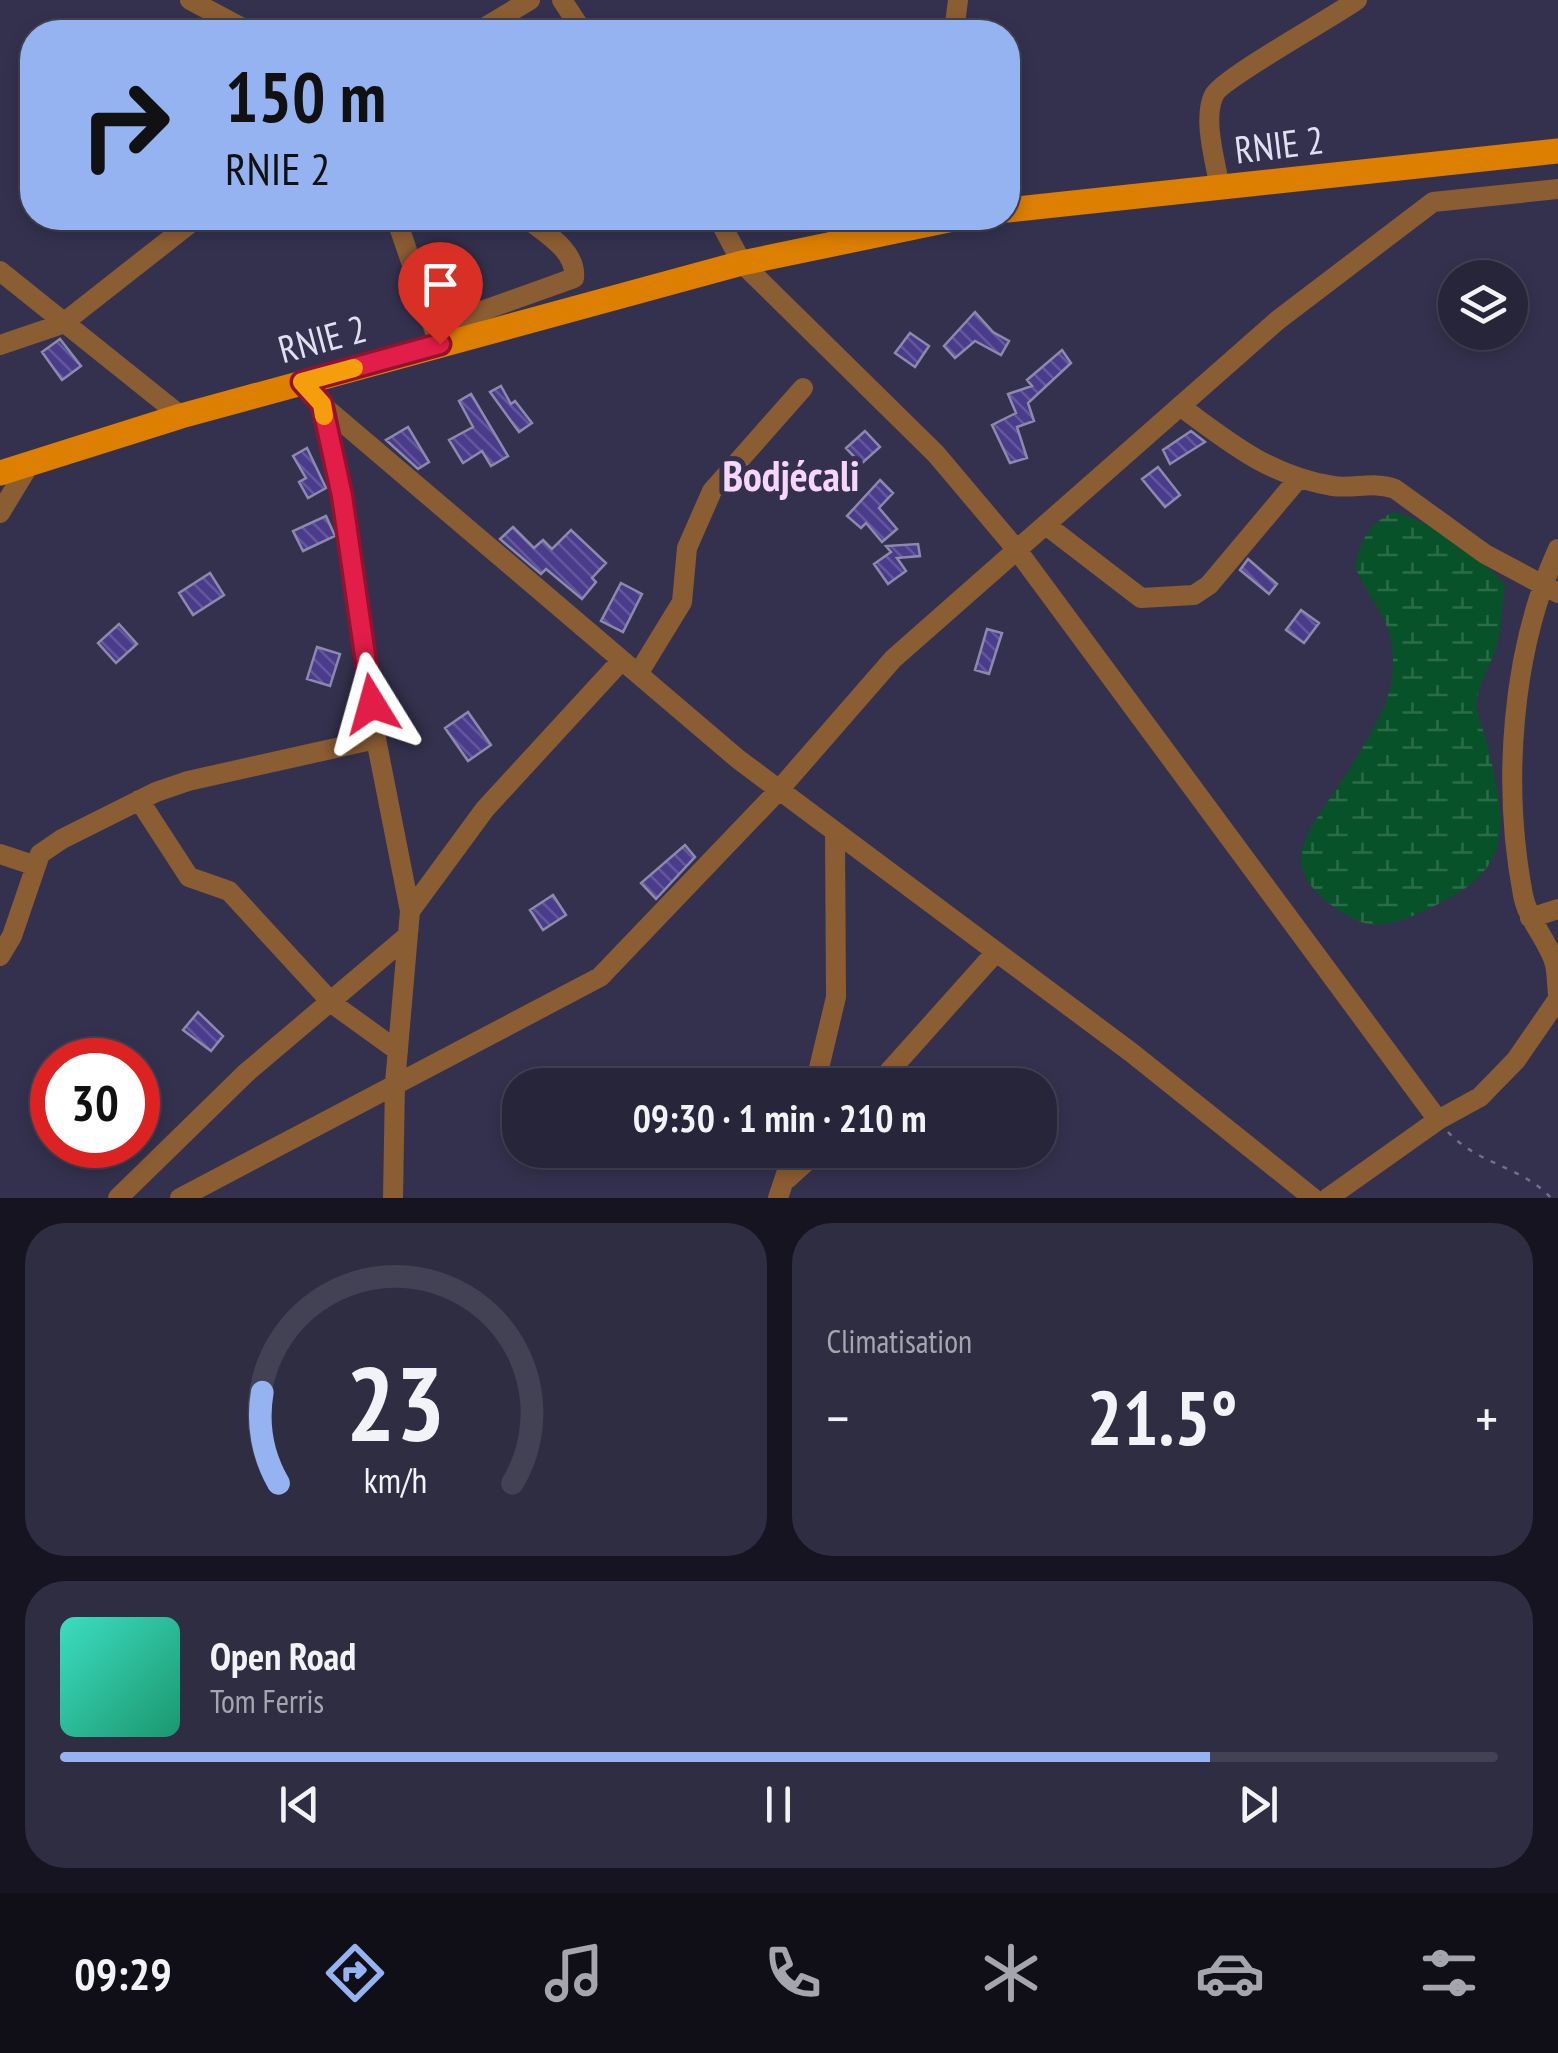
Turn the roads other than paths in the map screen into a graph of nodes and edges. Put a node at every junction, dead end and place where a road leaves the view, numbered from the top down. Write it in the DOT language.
graph roads {
  1 [pos="190,0"];
  2 [pos="530,0"];
  3 [pos="1357,0"];
  4 [pos="228,20"];
  5 [pos="496,20"];
  6 [pos="1558,151"];
  7 [pos="1220,188"];
  8 [pos="1558,190"];
  9 [pos="1020,209"];
  10 [pos="182,230"];
  11 [pos="400,230"];
  12 [pos="541,230"];
  13 [pos="724,230"];
  14 [pos="883,230"];
  15 [pos="742,263"];
  16 [pos="0,272"];
  17 [pos="26,295"];
  18 [pos="62,324"];
  19 [pos="437,337"];
  20 [pos="9,342"];
  21 [pos="302,382"];
  22 [pos="803,388"];
  23 [pos="322,404"];
  24 [pos="1180,406"];
  25 [pos="181,416"];
  26 [pos="31,462"];
  27 [pos="0,473"];
  28 [pos="1298,479"];
  29 [pos="0,513"];
  30 [pos="1046,524"];
  31 [pos="1558,549"];
  32 [pos="1017,550"];
  33 [pos="1551,590"];
  34 [pos="630,667"];
  35 [pos="376,739"];
  36 [pos="778,791"];
  37 [pos="138,800"];
  38 [pos="835,832"];
  39 [pos="0,854"];
  40 [pos="36,866"];
  41 [pos="1558,909"];
  42 [pos="410,911"];
  43 [pos="1530,918"];
  44 [pos="404,939"];
  45 [pos="996,952"];
  46 [pos="0,956"];
  47 [pos="1558,997"];
  48 [pos="333,1004"];
  49 [pos="398,1051"];
  50 [pos="819,1068"];
  51 [pos="892,1068"];
  52 [pos="395,1083"];
  53 [pos="1438,1120"];
  54 [pos="802,1168"];
  55 [pos="781,1190"];
  56 [pos="126,1195"];
  57 [pos="180,1198"];
  58 [pos="394,1198"];
  59 [pos="1313,1198"];
  60 [pos="1328,1198"];
  1 -- 4 [label="street"];
  2 -- 5 [label="street"];
  3 -- 7 [label="street"];
  6 -- 7 [label="main road, RNIE 2 / RNIE 2"];
  7 -- 9 [label="main road, RNIE 2 / RNIE 2"];
  8 -- 24 [label="street"];
  10 -- 18 [label="street"];
  11 -- 19 [label="street"];
  12 -- 19 [label="street"];
  13 -- 15 [label="street"];
  14 -- 15 [label="main road, RNIE 2 / RNIE 2"];
  15 -- 19 [label="main road, RNIE 2 / RNIE 2"];
  15 -- 32 [label="street"];
  16 -- 17 [label="street"];
  17 -- 18 [label="street"];
  17 -- 20 [label="street"];
  18 -- 20 [label="street"];
  18 -- 25 [label="street"];
  19 -- 21 [label="main road, RNIE 2 / RNIE 2"];
  21 -- 23 [label="street"];
  21 -- 25 [label="main road, RNIE 2 / RNIE 2"];
  22 -- 34 [label="street"];
  23 -- 34 [label="street"];
  23 -- 35 [label="street"];
  24 -- 28 [label="street"];
  24 -- 30 [label="street"];
  25 -- 26 [label="main road, RNIE 2 / RNIE 2"];
  26 -- 27 [label="main road, RNIE 2 / RNIE 2"];
  26 -- 29 [label="street"];
  28 -- 30 [label="street"];
  28 -- 33 [label="street"];
  30 -- 32 [label="street"];
  31 -- 33 [label="street"];
  32 -- 36 [label="street"];
  32 -- 53 [label="street"];
  33 -- 43 [label="street"];
  34 -- 36 [label="street"];
  34 -- 42 [label="street"];
  35 -- 37 [label="street"];
  35 -- 42 [label="street"];
  36 -- 38 [label="street"];
  36 -- 52 [label="street"];
  37 -- 40 [label="street"];
  37 -- 48 [label="street"];
  38 -- 45 [label="street"];
  38 -- 50 [label="street"];
  39 -- 40 [label="street"];
  40 -- 46 [label="street"];
  41 -- 43 [label="street"];
  42 -- 44 [label="street"];
  43 -- 47 [label="street"];
  44 -- 48 [label="street"];
  44 -- 49 [label="street"];
  45 -- 51 [label="street"];
  45 -- 59 [label="street"];
  47 -- 53 [label="street"];
  48 -- 49 [label="street"];
  48 -- 56 [label="street"];
  49 -- 52 [label="street"];
  52 -- 57 [label="street"];
  52 -- 58 [label="street"];
  53 -- 60 [label="street"];
  54 -- 55 [label="street"];
}
